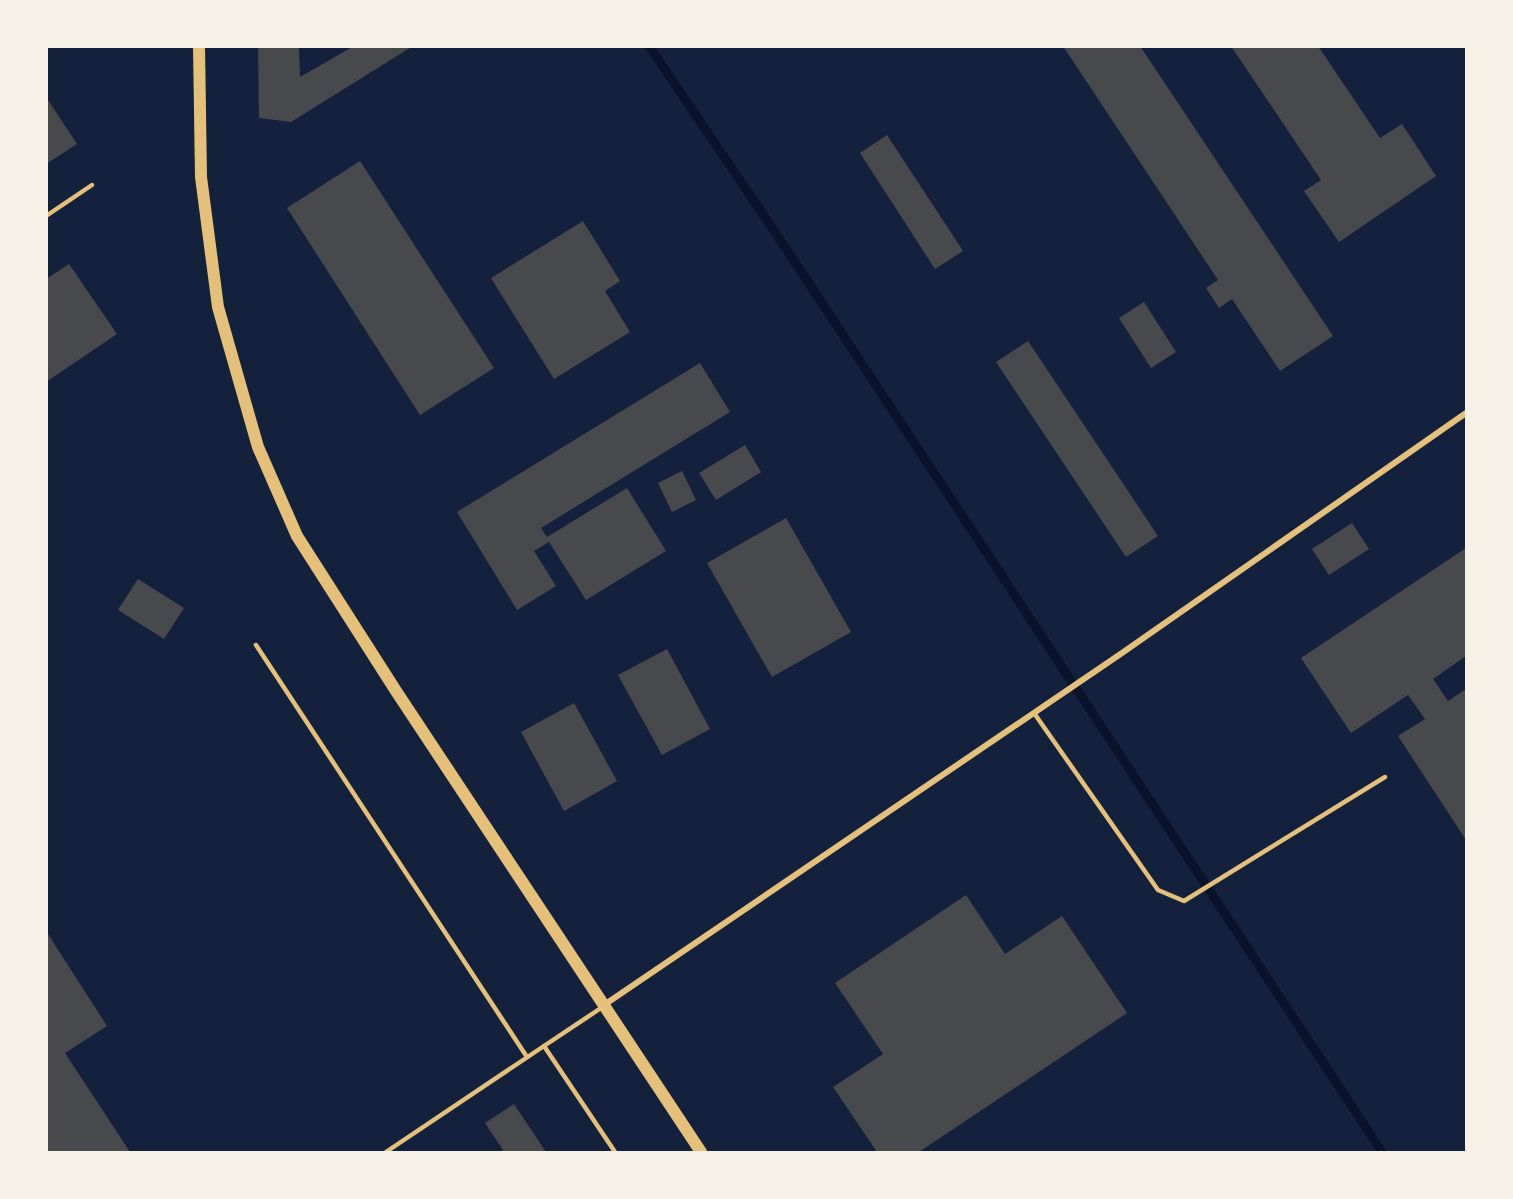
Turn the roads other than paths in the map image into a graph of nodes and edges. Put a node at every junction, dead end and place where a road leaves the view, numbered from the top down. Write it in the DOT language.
graph roads {
  1 [pos="199,46"];
  2 [pos="92,185"];
  3 [pos="46,216"];
  4 [pos="1467,412"];
  5 [pos="255,645"];
  6 [pos="1034,713"];
  7 [pos="1385,777"];
  8 [pos="604,1006"];
  9 [pos="544,1046"];
  10 [pos="527,1057"];
  11 [pos="386,1152"];
  12 [pos="615,1152"];
  13 [pos="701,1152"];
  1 -- 8 [label="main road"];
  2 -- 3 [label="lane"];
  4 -- 6 [label="street"];
  5 -- 10 [label="lane"];
  6 -- 7 [label="lane"];
  6 -- 8 [label="street"];
  8 -- 9 [label="lane"];
  8 -- 13 [label="main road"];
  9 -- 10 [label="lane"];
  9 -- 12 [label="lane"];
  10 -- 11 [label="lane"];
}
